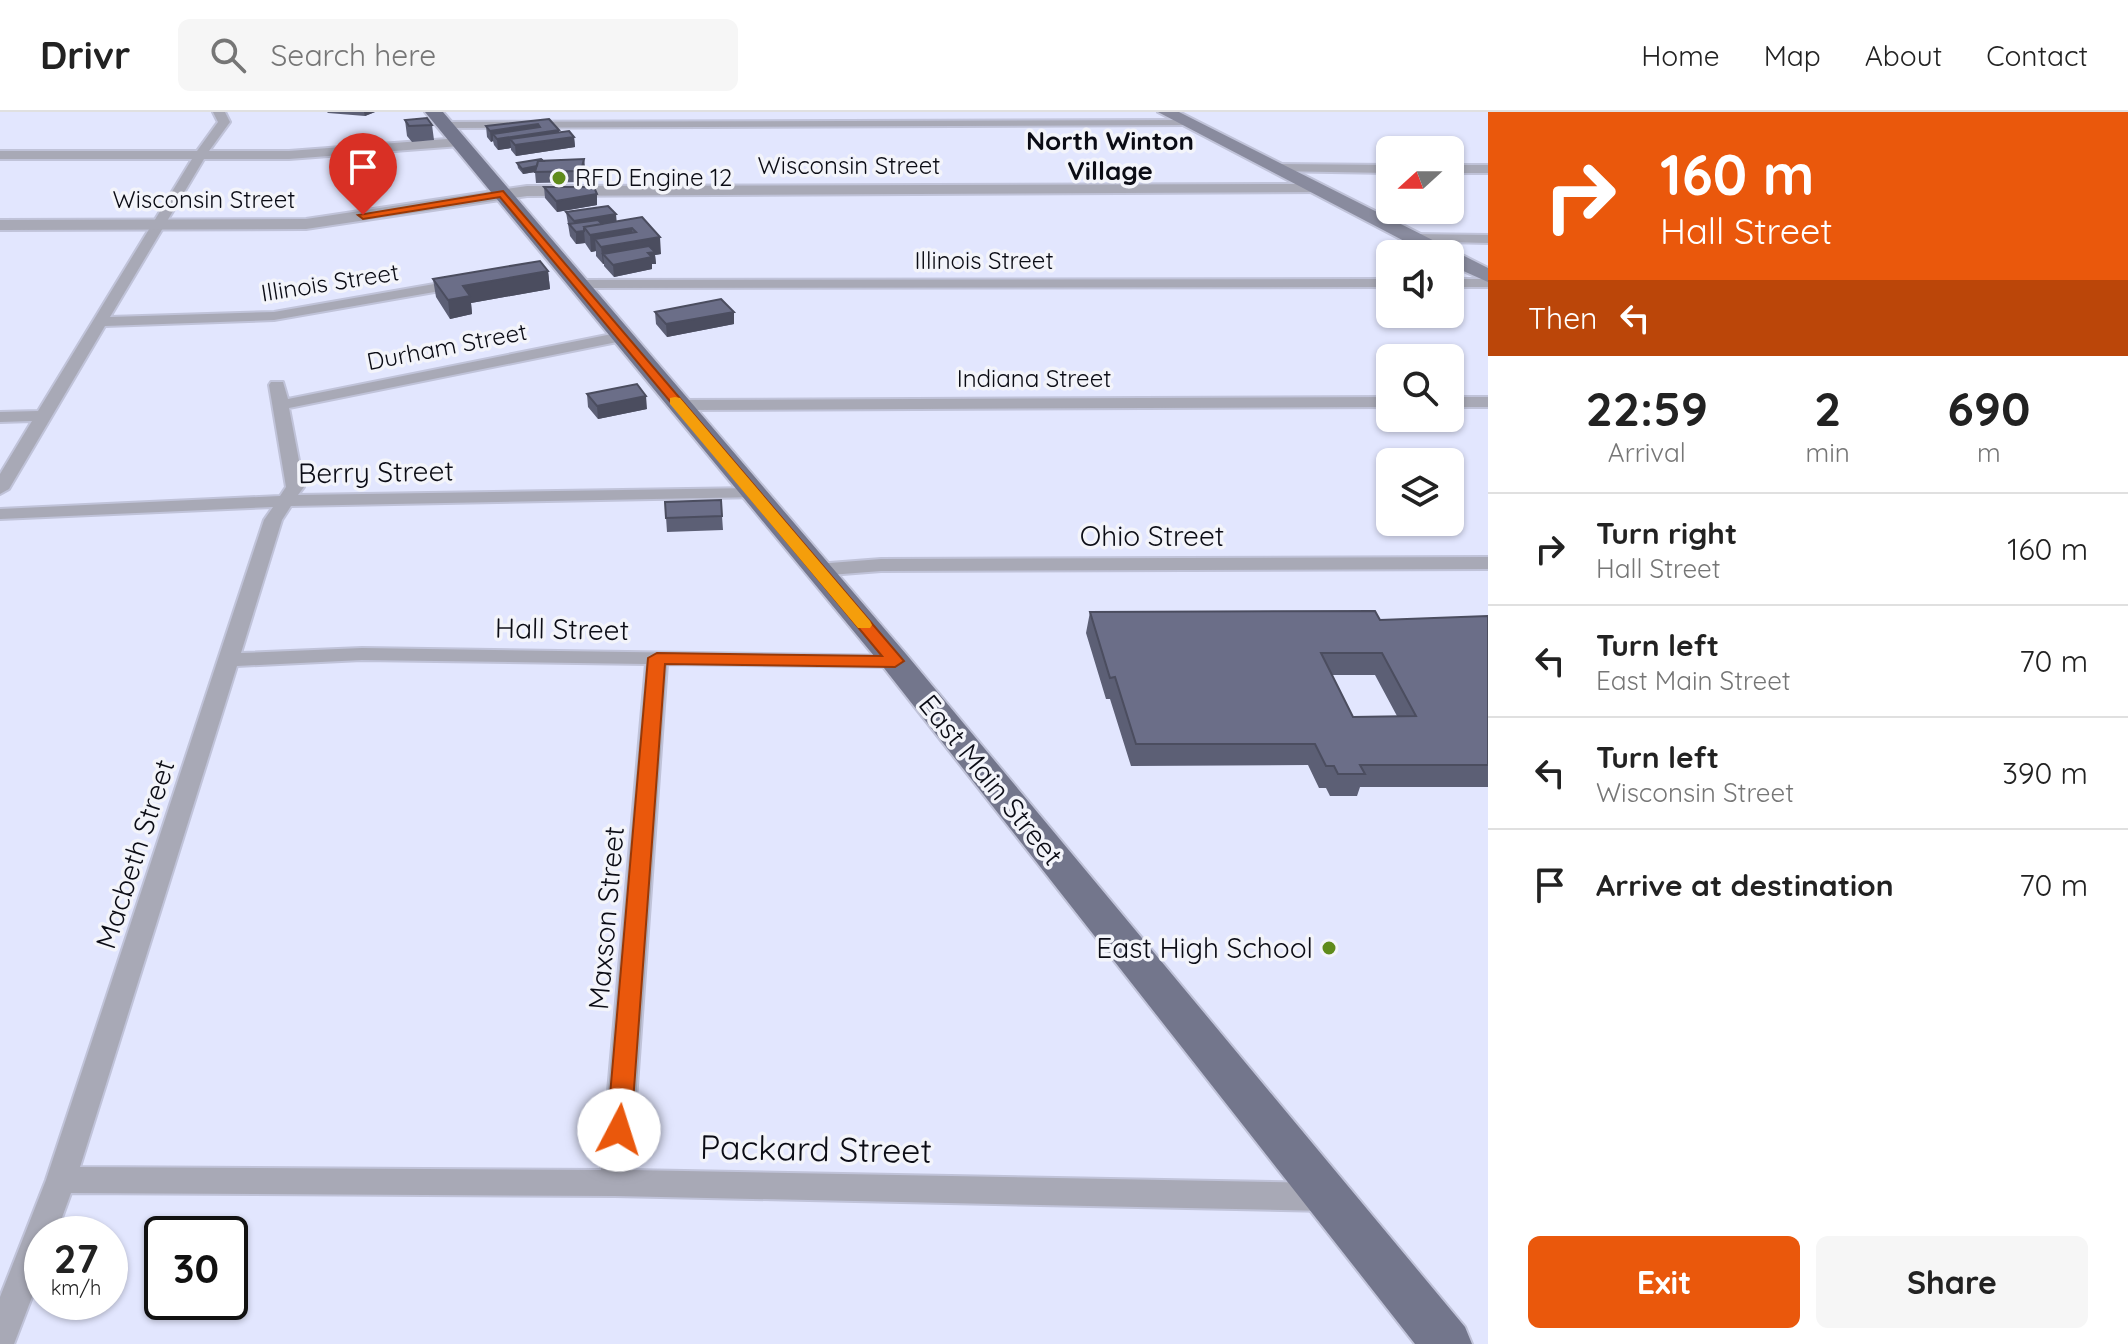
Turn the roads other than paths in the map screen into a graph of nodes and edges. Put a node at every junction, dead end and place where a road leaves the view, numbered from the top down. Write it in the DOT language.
graph roads {
  1 [pos="219,112"];
  2 [pos="1166,112"];
  3 [pos="440,118"];
  4 [pos="1187,123"];
  5 [pos="460,142"];
  6 [pos="0,155"];
  7 [pos="200,155"];
  8 [pos="1276,168"];
  9 [pos="1376,169"];
  10 [pos="1464,169"];
  11 [pos="1488,169"];
  12 [pos="1317,189"];
  13 [pos="503,194"];
  14 [pos="160,224"];
  15 [pos="0,225"];
  16 [pos="1413,238"];
  17 [pos="1488,239"];
  18 [pos="1417,240"];
  19 [pos="1464,264"];
  20 [pos="540,270"];
  21 [pos="570,275"];
  22 [pos="1488,276"];
  23 [pos="479,281"];
  24 [pos="1376,283"];
  25 [pos="1464,283"];
  26 [pos="1488,283"];
  27 [pos="101,322"];
  28 [pos="622,337"];
  29 [pos="279,395"];
  30 [pos="1376,402"];
  31 [pos="1464,402"];
  32 [pos="1488,402"];
  33 [pos="678,405"];
  34 [pos="45,416"];
  35 [pos="0,417"];
  36 [pos="0,489"];
  37 [pos="753,493"];
  38 [pos="285,501"];
  39 [pos="0,514"];
  40 [pos="1488,563"];
  41 [pos="817,570"];
  42 [pos="657,658"];
  43 [pos="228,660"];
  44 [pos="895,661"];
  45 [pos="61,1180"];
  46 [pos="615,1183"];
  47 [pos="1328,1197"];
  48 [pos="0,1339"];
  49 [pos="1447,1344"];
  1 -- 7 [label="street"];
  2 -- 4 [label="main road"];
  3 -- 4 [label="street"];
  3 -- 5 [label="main road, East Main Street"];
  4 -- 8 [label="main road"];
  5 -- 7 [label="street"];
  5 -- 13 [label="main road, East Main Street"];
  6 -- 7 [label="street"];
  7 -- 14 [label="street"];
  8 -- 9 [label="street"];
  8 -- 12 [label="main road"];
  10 -- 11 [label="street"];
  12 -- 13 [label="street, Wisconsin Street"];
  12 -- 16 [label="main road"];
  13 -- 14 [label="street, Wisconsin Street"];
  13 -- 21 [label="main road, East Main Street"];
  14 -- 15 [label="street, Wisconsin Street"];
  14 -- 27 [label="street"];
  16 -- 17 [label="street"];
  16 -- 18 [label="main road"];
  19 -- 22 [label="main road"];
  20 -- 21 [label="street, Illinois Street"];
  21 -- 24 [label="street, Illinois Street"];
  21 -- 28 [label="main road, East Main Street"];
  23 -- 27 [label="street, Illinois Street"];
  25 -- 26 [label="street"];
  27 -- 34 [label="street"];
  28 -- 29 [label="street, Durham Street"];
  28 -- 33 [label="main road, East Main Street"];
  29 -- 38 [label="street, Macbeth Street"];
  30 -- 33 [label="street, Indiana Street"];
  31 -- 32 [label="street"];
  33 -- 37 [label="main road, East Main Street"];
  34 -- 35 [label="street"];
  34 -- 36 [label="street"];
  37 -- 38 [label="street, Berry Street"];
  37 -- 41 [label="main road, East Main Street"];
  38 -- 39 [label="street, Berry Street"];
  38 -- 43 [label="street, Macbeth Street"];
  40 -- 41 [label="street, Ohio Street"];
  41 -- 44 [label="main road, East Main Street"];
  42 -- 43 [label="street, Hall Street"];
  42 -- 44 [label="street, Hall Street"];
  42 -- 46 [label="street, Maxson Street"];
  43 -- 45 [label="street, Macbeth Street"];
  44 -- 47 [label="main road, East Main Street"];
  45 -- 46 [label="street, Packard Street"];
  45 -- 48 [label="street, Macbeth Street"];
  46 -- 47 [label="street, Packard Street"];
  47 -- 49 [label="main road, East Main Street"];
}
